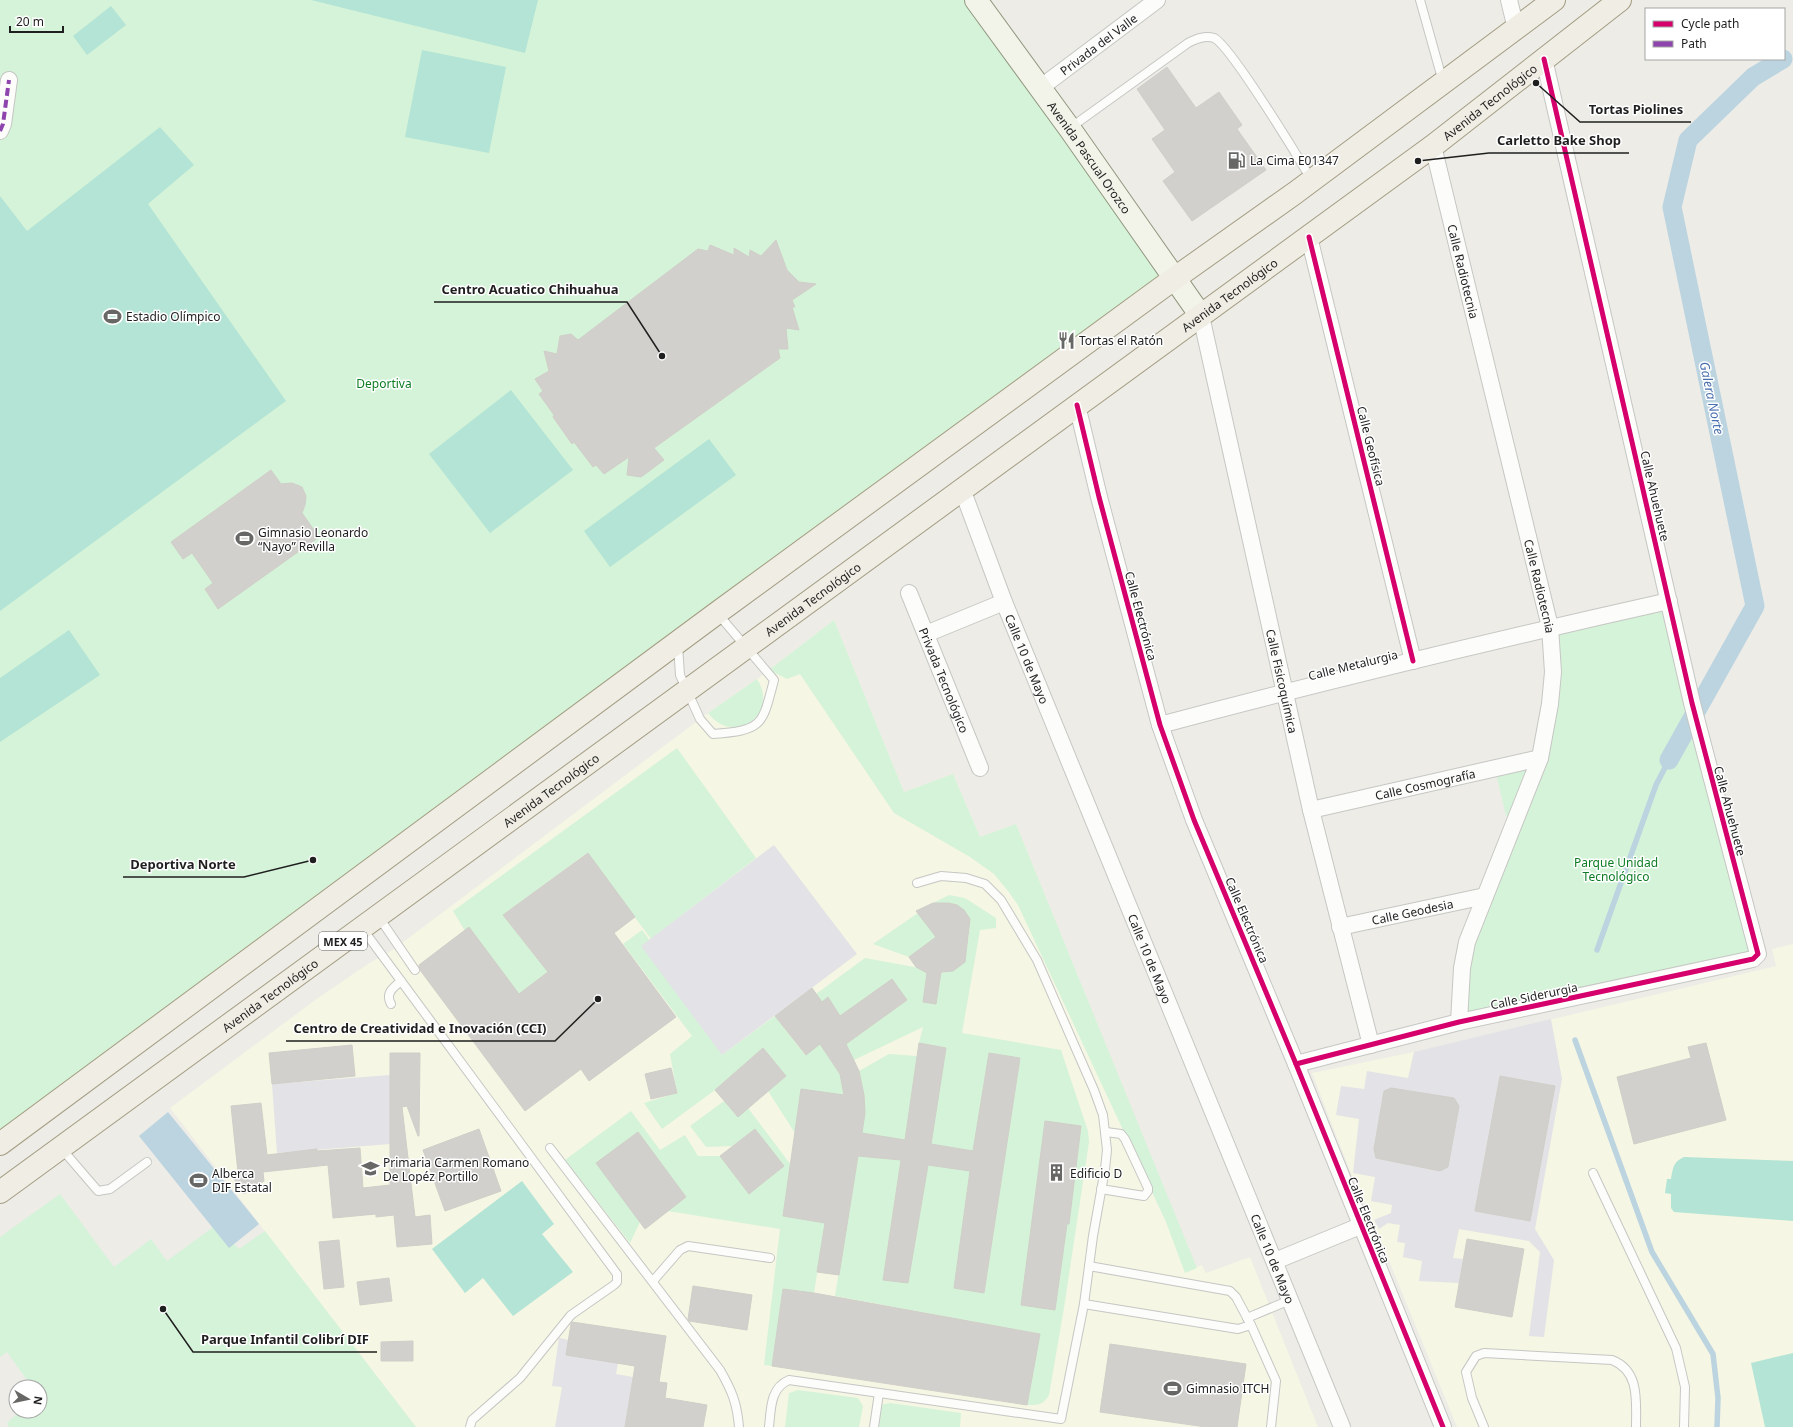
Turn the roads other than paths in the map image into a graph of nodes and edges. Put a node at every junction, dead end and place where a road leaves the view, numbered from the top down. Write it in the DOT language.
graph roads {
  1 [pos="976,0"];
  2 [pos="1157,0"];
  3 [pos="1420,0"];
  4 [pos="1509,0"];
  5 [pos="1554,0"];
  6 [pos="1620,0"];
  7 [pos="1516,29"];
  8 [pos="1544,59"];
  9 [pos="9,80"];
  10 [pos="1443,84"];
  11 [pos="1040,88"];
  12 [pos="1070,129"];
  13 [pos="0,131"];
  14 [pos="1433,146"];
  15 [pos="1312,179"];
  16 [pos="1309,237"];
  17 [pos="1175,278"];
  18 [pos="1201,316"];
  19 [pos="1077,406"];
  20 [pos="962,489"];
  21 [pos="909,593"];
  22 [pos="1669,601"];
  23 [pos="1004,602"];
  24 [pos="717,613"];
  25 [pos="1550,627"];
  26 [pos="926,634"];
  27 [pos="678,642"];
  28 [pos="746,648"];
  29 [pos="1413,661"];
  30 [pos="687,692"];
  31 [pos="1284,692"];
  32 [pos="1160,725"];
  33 [pos="1540,758"];
  34 [pos="980,768"];
  35 [pos="1311,810"];
  36 [pos="917,884"];
  37 [pos="1485,896"];
  38 [pos="370,922"];
  39 [pos="1340,927"];
  40 [pos="1754,936"];
  41 [pos="415,970"];
  42 [pos="401,981"];
  43 [pos="391,1004"];
  44 [pos="1460,1022"];
  45 [pos="1371,1045"];
  46 [pos="1296,1064"];
  47 [pos="1106,1132"];
  48 [pos="0,1144"];
  49 [pos="60,1147"];
  50 [pos="550,1148"];
  51 [pos="147,1162"];
  52 [pos="1593,1174"];
  53 [pos="1101,1189"];
  54 [pos="0,1192"];
  55 [pos="1360,1226"];
  56 [pos="770,1258"];
  57 [pos="1275,1261"];
  58 [pos="1089,1266"];
  59 [pos="653,1281"];
  60 [pos="1290,1300"];
  61 [pos="1084,1304"];
  62 [pos="1247,1318"];
  63 [pos="1251,1325"];
  64 [pos="879,1393"];
  65 [pos="1061,1423"];
  66 [pos="470,1427"];
  67 [pos="739,1427"];
  68 [pos="769,1427"];
  69 [pos="874,1427"];
  70 [pos="1271,1427"];
  71 [pos="1342,1427"];
  72 [pos="1443,1427"];
  73 [pos="1484,1427"];
  74 [pos="1636,1427"];
  75 [pos="1684,1427"];
  1 -- 11 [label="main road, Avenida Pascual Orozco"];
  2 -- 11 [label="street, Privada del Valle"];
  3 -- 10 [label="lane"];
  4 -- 7 [label="street"];
  5 -- 7 [label="main road"];
  6 -- 8 [label="main road, Avenida Tecnológico / MEX 45"];
  7 -- 10 [label="main road"];
  8 -- 14 [label="main road, Avenida Tecnológico / MEX 45"];
  8 -- 22 [label="street, Calle Ahuehuete"];
  9 -- 13 [label="street"];
  10 -- 15 [label="main road"];
  11 -- 12 [label="main road, Avenida Pascual Orozco"];
  12 -- 15 [label="lane"];
  12 -- 17 [label="main road, Avenida Pascual Orozco"];
  14 -- 16 [label="main road, Avenida Tecnológico / MEX 45"];
  14 -- 25 [label="street, Calle Radiotecnia"];
  15 -- 17 [label="main road"];
  16 -- 18 [label="main road, Avenida Tecnológico / MEX 45"];
  16 -- 29 [label="street, Calle Geofísica"];
  17 -- 18 [label="main road, Avenida Pascual Orozco"];
  17 -- 24 [label="main road"];
  18 -- 19 [label="main road, Avenida Tecnológico / MEX 45"];
  18 -- 31 [label="street, Calle Fisicoquímica"];
  19 -- 20 [label="main road, Avenida Tecnológico / MEX 45"];
  19 -- 32 [label="street, Calle Electrónica"];
  20 -- 23 [label="street, Calle 10 de Mayo"];
  20 -- 28 [label="main road, Avenida Tecnológico / MEX 45"];
  21 -- 26 [label="street, Privada Tecnológico"];
  22 -- 25 [label="street, Calle Metalurgia"];
  22 -- 40 [label="street, Calle Ahuehuete"];
  23 -- 26 [label="street"];
  23 -- 57 [label="street, Calle 10 de Mayo"];
  24 -- 27 [label="main road"];
  24 -- 28 [label="lane"];
  25 -- 29 [label="street, Calle Metalurgia"];
  25 -- 33 [label="street, Calle Radiotecnia"];
  26 -- 34 [label="street, Privada Tecnológico"];
  27 -- 30 [label="lane"];
  27 -- 48 [label="main road"];
  28 -- 30 [label="main road, Avenida Tecnológico / MEX 45"];
  28 -- 30 [label="lane"];
  29 -- 31 [label="street, Calle Metalurgia"];
  30 -- 38 [label="main road, Avenida Tecnológico / MEX 45"];
  31 -- 32 [label="street, Calle Metalurgia"];
  31 -- 35 [label="street, Calle Fisicoquímica"];
  32 -- 46 [label="street, Calle Electrónica"];
  33 -- 35 [label="street, Calle Cosmografía"];
  33 -- 37 [label="street, Calle Radiotecnia"];
  35 -- 39 [label="street, Calle Fisicoquímica"];
  36 -- 47 [label="lane"];
  37 -- 39 [label="street, Calle Geodesia"];
  37 -- 44 [label="street, Calle Radiotecnia"];
  38 -- 41 [label="lane"];
  38 -- 42 [label="lane"];
  38 -- 49 [label="main road, Avenida Tecnológico / MEX 45"];
  39 -- 45 [label="street, Calle Fisicoquímica"];
  40 -- 44 [label="street, Calle Siderurgia"];
  42 -- 43 [label="lane"];
  42 -- 66 [label="lane"];
  44 -- 45 [label="street, Calle Siderurgia"];
  45 -- 46 [label="street, Calle Siderurgia"];
  46 -- 55 [label="street, Calle Electrónica"];
  47 -- 53 [label="lane"];
  47 -- 53 [label="lane"];
  49 -- 51 [label="lane"];
  49 -- 54 [label="main road, Avenida Tecnológico / MEX 45"];
  50 -- 59 [label="lane"];
  52 -- 75 [label="lane"];
  53 -- 58 [label="lane"];
  55 -- 57 [label="street"];
  55 -- 72 [label="street, Calle Electrónica"];
  56 -- 59 [label="lane"];
  57 -- 60 [label="street, Calle 10 de Mayo"];
  58 -- 61 [label="lane"];
  58 -- 62 [label="lane"];
  59 -- 67 [label="lane"];
  60 -- 62 [label="lane"];
  60 -- 71 [label="street, Calle 10 de Mayo"];
  61 -- 63 [label="lane"];
  61 -- 65 [label="lane"];
  62 -- 63 [label="lane"];
  63 -- 70 [label="lane"];
  64 -- 65 [label="lane"];
  64 -- 68 [label="lane"];
  64 -- 69 [label="lane"];
  73 -- 74 [label="lane"];
}
